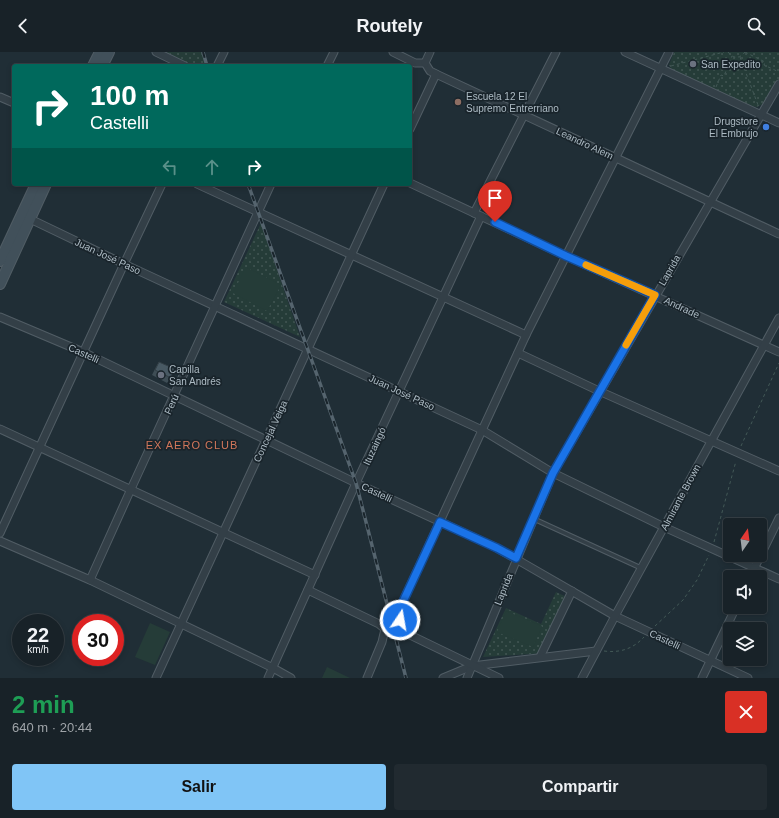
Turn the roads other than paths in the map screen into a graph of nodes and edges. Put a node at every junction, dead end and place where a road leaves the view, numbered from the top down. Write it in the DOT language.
graph roads {
  1 [pos="100,52"];
  2 [pos="109,52"];
  3 [pos="156,52"];
  4 [pos="224,52"];
  5 [pos="334,52"];
  6 [pos="393,52"];
  7 [pos="430,52"];
  8 [pos="556,52"];
  9 [pos="625,52"];
  10 [pos="669,52"];
  11 [pos="425,63"];
  12 [pos="94,64"];
  13 [pos="103,64"];
  14 [pos="180,64"];
  15 [pos="218,64"];
  16 [pos="328,64"];
  17 [pos="660,68"];
  18 [pos="436,74"];
  19 [pos="779,84"];
  20 [pos="0,97"];
  21 [pos="12,102"];
  22 [pos="524,115"];
  23 [pos="761,115"];
  24 [pos="779,123"];
  25 [pos="412,125"];
  26 [pos="615,158"];
  27 [pos="412,184"];
  28 [pos="35,186"];
  29 [pos="45,186"];
  30 [pos="161,186"];
  31 [pos="201,186"];
  32 [pos="271,186"];
  33 [pos="383,186"];
  34 [pos="710,202"];
  35 [pos="258,212"];
  36 [pos="478,214"];
  37 [pos="25,216"];
  38 [pos="779,234"];
  39 [pos="352,255"];
  40 [pos="566,256"];
  41 [pos="0,260"];
  42 [pos="124,264"];
  43 [pos="0,284"];
  44 [pos="655,295"];
  45 [pos="444,297"];
  46 [pos="215,306"];
  47 [pos="0,317"];
  48 [pos="779,318"];
  49 [pos="526,335"];
  50 [pos="764,345"];
  51 [pos="309,349"];
  52 [pos="83,352"];
  53 [pos="779,352"];
  54 [pos="518,354"];
  55 [pos="400,391"];
  56 [pos="599,391"];
  57 [pos="175,396"];
  58 [pos="0,429"];
  59 [pos="482,430"];
  60 [pos="265,439"];
  61 [pos="710,440"];
  62 [pos="40,447"];
  63 [pos="779,471"];
  64 [pos="553,473"];
  65 [pos="356,483"];
  66 [pos="131,489"];
  67 [pos="533,518"];
  68 [pos="779,518"];
  69 [pos="440,522"];
  70 [pos="664,527"];
  71 [pos="223,531"];
  72 [pos="0,533"];
  73 [pos="0,541"];
  74 [pos="516,558"];
  75 [pos="641,568"];
  76 [pos="755,568"];
  77 [pos="316,575"];
  78 [pos="779,579"];
  79 [pos="90,580"];
  80 [pos="308,590"];
  81 [pos="572,591"];
  82 [pos="733,614"];
  83 [pos="614,616"];
  84 [pos="180,623"];
  85 [pos="596,651"];
  86 [pos="540,657"];
  87 [pos="710,661"];
  88 [pos="472,666"];
  89 [pos="273,668"];
  90 [pos="156,678"];
  91 [pos="268,678"];
  92 [pos="291,678"];
  93 [pos="367,678"];
  94 [pos="443,678"];
  95 [pos="467,678"];
  96 [pos="499,678"];
  97 [pos="582,678"];
  98 [pos="702,678"];
  99 [pos="748,678"];
  1 -- 12 [label="street"];
  2 -- 13 [label="street"];
  3 -- 14 [label="street"];
  4 -- 15 [label="street"];
  5 -- 16 [label="street"];
  6 -- 11 [label="street"];
  7 -- 11 [label="street"];
  8 -- 22 [label="street, Ituzaingó"];
  9 -- 17 [label="street"];
  10 -- 17 [label="street"];
  11 -- 18 [label="street, Leandro Alem"];
  17 -- 23 [label="street"];
  17 -- 26 [label="street"];
  18 -- 22 [label="street, Leandro Alem"];
  18 -- 25 [label="street"];
  19 -- 23 [label="street, Laprida"];
  20 -- 21 [label="street"];
  22 -- 26 [label="street, Leandro Alem"];
  22 -- 36 [label="street, Ituzaingó"];
  23 -- 24 [label="street"];
  23 -- 34 [label="street, Laprida"];
  26 -- 34 [label="street, Leandro Alem"];
  26 -- 40 [label="street"];
  27 -- 36 [label="street, Andrade"];
  28 -- 37 [label="street"];
  29 -- 37 [label="street"];
  30 -- 42 [label="street"];
  31 -- 35 [label="street"];
  32 -- 35 [label="street, Perú"];
  33 -- 39 [label="street, Concejal Veiga"];
  34 -- 38 [label="street, Leandro Alem"];
  34 -- 44 [label="street, Laprida"];
  35 -- 39 [label="street"];
  35 -- 46 [label="street, Perú"];
  36 -- 40 [label="street, Andrade"];
  36 -- 45 [label="street, Ituzaingó"];
  37 -- 41 [label="street"];
  37 -- 42 [label="street, Juan José Paso"];
  37 -- 43 [label="street"];
  39 -- 45 [label="street"];
  39 -- 51 [label="street, Concejal Veiga"];
  40 -- 44 [label="street, Andrade"];
  40 -- 49 [label="street"];
  42 -- 46 [label="street, Juan José Paso"];
  42 -- 52 [label="street"];
  44 -- 50 [label="street, Andrade"];
  44 -- 56 [label="street, Laprida"];
  45 -- 49 [label="street"];
  45 -- 55 [label="street, Ituzaingó"];
  46 -- 51 [label="street, Juan José Paso"];
  46 -- 57 [label="street, Perú"];
  47 -- 52 [label="street, Castelli"];
  48 -- 50 [label="street, Almirante Brown"];
  49 -- 54 [label="street"];
  50 -- 53 [label="street, Andrade"];
  50 -- 61 [label="street, Almirante Brown"];
  51 -- 55 [label="street, Juan José Paso"];
  51 -- 60 [label="street, Concejal Veiga"];
  52 -- 57 [label="street, Castelli"];
  52 -- 62 [label="street"];
  54 -- 56 [label="street"];
  54 -- 59 [label="street"];
  55 -- 59 [label="street, Juan José Paso"];
  55 -- 65 [label="street, Ituzaingó"];
  56 -- 61 [label="street"];
  56 -- 64 [label="street, Laprida"];
  57 -- 60 [label="street, Castelli"];
  57 -- 66 [label="street, Perú"];
  58 -- 62 [label="street"];
  59 -- 64 [label="street, Juan José Paso"];
  59 -- 69 [label="street"];
  60 -- 65 [label="street, Castelli"];
  60 -- 71 [label="street, Concejal Veiga"];
  61 -- 63 [label="street"];
  61 -- 70 [label="street, Almirante Brown"];
  62 -- 66 [label="street"];
  62 -- 72 [label="street"];
  64 -- 67 [label="street, Laprida"];
  64 -- 70 [label="street, Juan José Paso"];
  65 -- 69 [label="street, Castelli"];
  65 -- 77 [label="street, Ituzaingó"];
  66 -- 71 [label="street"];
  66 -- 79 [label="street, Perú"];
  67 -- 74 [label="street, Laprida"];
  67 -- 75 [label="lane"];
  68 -- 76 [label="street"];
  69 -- 74 [label="street, Castelli"];
  69 -- 88 [label="street"];
  70 -- 75 [label="street, Almirante Brown"];
  70 -- 76 [label="street, Juan José Paso"];
  71 -- 77 [label="street"];
  71 -- 84 [label="street, Concejal Veiga"];
  73 -- 79 [label="street"];
  74 -- 81 [label="street, Castelli"];
  74 -- 88 [label="street, Laprida"];
  75 -- 83 [label="street, Almirante Brown"];
  76 -- 78 [label="street, Juan José Paso"];
  77 -- 80 [label="street, Ituzaingó"];
  79 -- 84 [label="street"];
  80 -- 89 [label="street, Ituzaingó"];
  80 -- 93 [label="street"];
  81 -- 83 [label="street, Castelli"];
  81 -- 86 [label="street"];
  82 -- 87 [label="street"];
  83 -- 85 [label="street, Almirante Brown"];
  83 -- 87 [label="street, Castelli"];
  84 -- 89 [label="street"];
  84 -- 90 [label="street, Concejal Veiga"];
  85 -- 86 [label="street"];
  85 -- 97 [label="street, Almirante Brown"];
  86 -- 88 [label="street"];
  87 -- 98 [label="street"];
  87 -- 99 [label="street, Castelli"];
  88 -- 94 [label="street"];
  88 -- 95 [label="street, Laprida"];
  88 -- 96 [label="street"];
  89 -- 91 [label="street, Ituzaingó"];
  89 -- 92 [label="street"];
}
